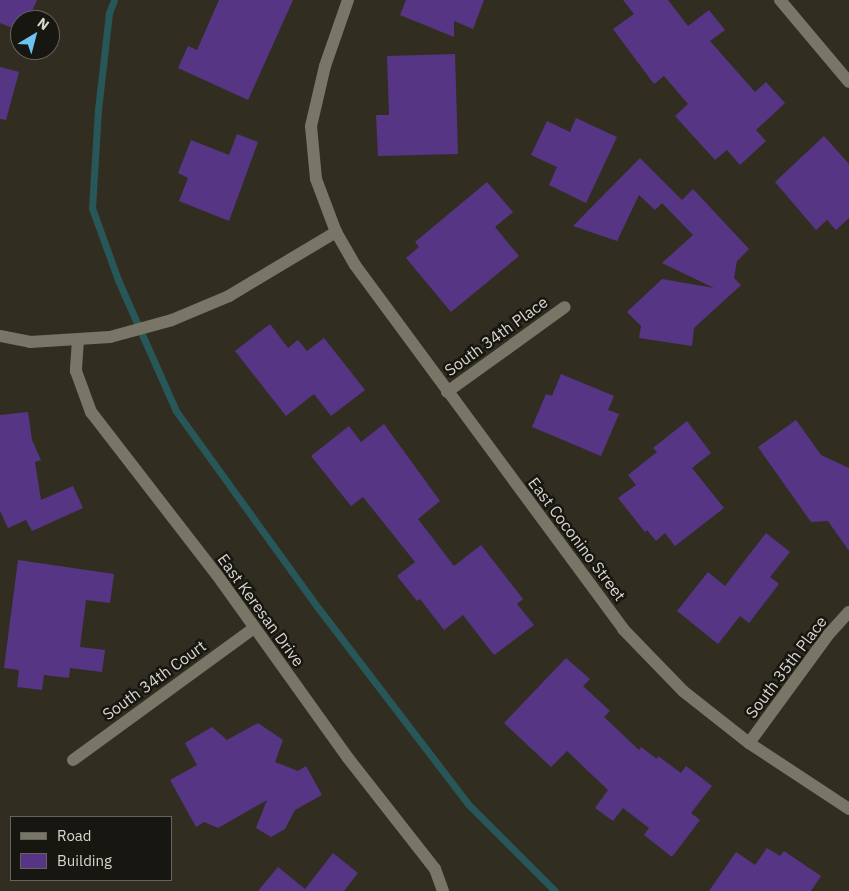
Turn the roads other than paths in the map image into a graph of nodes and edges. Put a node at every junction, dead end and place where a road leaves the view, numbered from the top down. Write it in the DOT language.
graph roads {
  1 [pos="348,0"];
  2 [pos="780,0"];
  3 [pos="849,82"];
  4 [pos="336,232"];
  5 [pos="565,307"];
  6 [pos="0,336"];
  7 [pos="78,340"];
  8 [pos="447,392"];
  9 [pos="849,612"];
  10 [pos="254,628"];
  11 [pos="749,743"];
  12 [pos="73,760"];
  13 [pos="849,809"];
  14 [pos="443,891"];
  1 -- 4 [label="street, East Coconino Street"];
  2 -- 3 [label="street"];
  4 -- 7 [label="street"];
  4 -- 8 [label="street, East Coconino Street"];
  5 -- 8 [label="street, South 34th Place"];
  6 -- 7 [label="street"];
  7 -- 10 [label="street, East Keresan Drive"];
  8 -- 11 [label="street, East Coconino Street"];
  9 -- 11 [label="street, South 35th Place"];
  10 -- 12 [label="street, South 34th Court"];
  10 -- 14 [label="street, East Keresan Drive"];
  11 -- 13 [label="street, East Coconino Street"];
}
